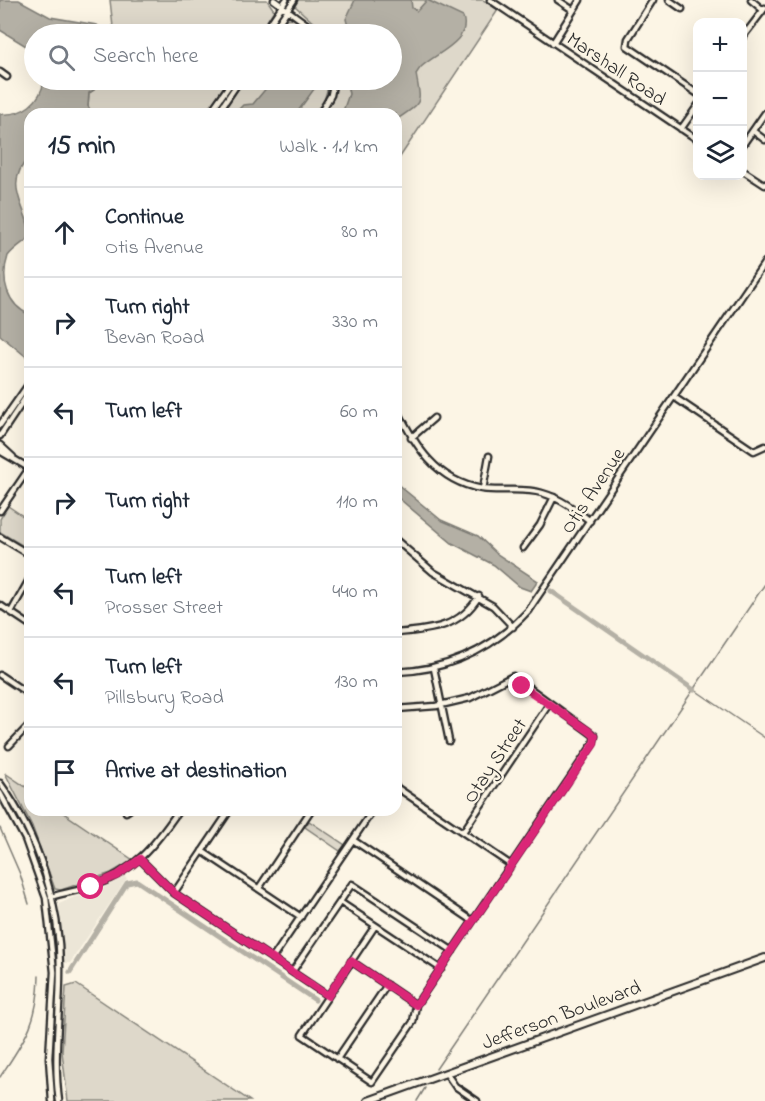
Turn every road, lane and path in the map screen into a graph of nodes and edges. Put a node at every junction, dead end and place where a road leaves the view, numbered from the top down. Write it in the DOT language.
graph roads {
  1 [pos="274,0"];
  2 [pos="286,0"];
  3 [pos="294,0"];
  4 [pos="490,0"];
  5 [pos="558,0"];
  6 [pos="580,0"];
  7 [pos="653,0"];
  8 [pos="669,0"];
  9 [pos="751,0"];
  10 [pos="282,6"];
  11 [pos="288,9"];
  12 [pos="682,9"];
  13 [pos="764,9"];
  14 [pos="573,10"];
  15 [pos="270,24"];
  16 [pos="278,24"];
  17 [pos="308,24"];
  18 [pos="747,31"];
  19 [pos="553,42"];
  20 [pos="0,72"];
  21 [pos="7,77"];
  22 [pos="226,90"];
  23 [pos="233,90"];
  24 [pos="332,90"];
  25 [pos="693,91"];
  26 [pos="213,108"];
  27 [pos="221,108"];
  28 [pos="323,108"];
  29 [pos="693,112"];
  30 [pos="765,113"];
  31 [pos="681,129"];
  32 [pos="753,131"];
  33 [pos="693,137"];
  34 [pos="747,139"];
  35 [pos="765,140"];
  36 [pos="747,173"];
  37 [pos="765,185"];
  38 [pos="765,262"];
  39 [pos="24,391"];
  40 [pos="674,397"];
  41 [pos="24,400"];
  42 [pos="434,418"];
  43 [pos="402,419"];
  44 [pos="0,425"];
  45 [pos="0,436"];
  46 [pos="411,438"];
  47 [pos="0,445"];
  48 [pos="765,446"];
  49 [pos="0,450"];
  50 [pos="489,456"];
  51 [pos="13,457"];
  52 [pos="24,463"];
  53 [pos="24,476"];
  54 [pos="483,489"];
  55 [pos="554,497"];
  56 [pos="0,511"];
  57 [pos="590,521"];
  58 [pos="0,537"];
  59 [pos="402,546"];
  60 [pos="523,548"];
  61 [pos="24,551"];
  62 [pos="24,589"];
  63 [pos="479,596"];
  64 [pos="0,605"];
  65 [pos="11,612"];
  66 [pos="24,621"];
  67 [pos="513,627"];
  68 [pos="402,632"];
  69 [pos="434,668"];
  70 [pos="402,671"];
  71 [pos="0,675"];
  72 [pos="24,691"];
  73 [pos="442,704"];
  74 [pos="549,704"];
  75 [pos="402,708"];
  76 [pos="24,730"];
  77 [pos="449,741"];
  78 [pos="9,746"];
  79 [pos="0,783"];
  80 [pos="402,791"];
  81 [pos="0,793"];
  82 [pos="174,816"];
  83 [pos="225,816"];
  84 [pos="307,816"];
  85 [pos="369,816"];
  86 [pos="463,832"];
  87 [pos="353,840"];
  88 [pos="202,851"];
  89 [pos="140,859"];
  90 [pos="511,865"];
  91 [pos="259,888"];
  92 [pos="174,893"];
  93 [pos="49,898"];
  94 [pos="340,902"];
  95 [pos="301,917"];
  96 [pos="473,921"];
  97 [pos="375,926"];
  98 [pos="453,951"];
  99 [pos="765,958"];
  100 [pos="272,959"];
  101 [pos="351,961"];
  102 [pos="441,969"];
  103 [pos="292,972"];
  104 [pos="387,985"];
  105 [pos="328,996"];
  106 [pos="416,1005"];
  107 [pos="337,1059"];
  108 [pos="446,1073"];
  109 [pos="52,1101"];
  110 [pos="59,1101"];
  111 [pos="368,1101"];
  112 [pos="477,1101"];
  1 -- 10 [label="street"];
  2 -- 10 [label="street"];
  3 -- 11 [label="street"];
  4 -- 19 [label="street, Marshall Road"];
  5 -- 14 [label="street"];
  6 -- 14 [label="street"];
  7 -- 25 [label="street"];
  8 -- 12 [label="street"];
  9 -- 13 [label="street"];
  10 -- 11 [label="street"];
  10 -- 15 [label="street"];
  11 -- 16 [label="street"];
  11 -- 17 [label="street"];
  13 -- 18 [label="street"];
  14 -- 19 [label="street"];
  19 -- 31 [label="street, Marshall Road"];
  20 -- 21 [label="street"];
  22 -- 26 [label="street"];
  23 -- 27 [label="street"];
  24 -- 28 [label="street"];
  29 -- 31 [label="street"];
  30 -- 32 [label="street"];
  31 -- 33 [label="street, Marshall Road"];
  32 -- 34 [label="street"];
  32 -- 35 [label="street"];
  36 -- 37 [label="street"];
  38 -- 40 [label="street, Otis Avenue"];
  39 -- 44 [label="street"];
  40 -- 48 [label="street"];
  40 -- 57 [label="street, Otis Avenue"];
  41 -- 45 [label="street"];
  42 -- 46 [label="street"];
  43 -- 46 [label="street"];
  46 -- 54 [label="street"];
  47 -- 51 [label="street"];
  49 -- 51 [label="street"];
  50 -- 54 [label="street"];
  51 -- 52 [label="street"];
  53 -- 56 [label="street"];
  54 -- 55 [label="street"];
  55 -- 57 [label="street"];
  55 -- 60 [label="street"];
  57 -- 67 [label="street, Otis Avenue"];
  58 -- 61 [label="street"];
  59 -- 63 [label="street"];
  62 -- 65 [label="street"];
  63 -- 67 [label="street"];
  63 -- 68 [label="street"];
  64 -- 65 [label="street"];
  65 -- 66 [label="street"];
  67 -- 69 [label="street, Otis Avenue"];
  69 -- 70 [label="street, Otis Avenue"];
  69 -- 73 [label="street"];
  71 -- 72 [label="street"];
  73 -- 74 [label="street"];
  73 -- 75 [label="street"];
  73 -- 77 [label="street"];
  74 -- 86 [label="street, Otay Street"];
  74 -- 90 [label="street"];
  76 -- 78 [label="street"];
  79 -- 93 [label="street"];
  80 -- 86 [label="street"];
  81 -- 93 [label="street"];
  82 -- 89 [label="street"];
  83 -- 88 [label="street"];
  84 -- 91 [label="street"];
  85 -- 87 [label="street"];
  86 -- 90 [label="street"];
  87 -- 95 [label="street"];
  87 -- 96 [label="street"];
  88 -- 91 [label="street"];
  88 -- 92 [label="street"];
  89 -- 92 [label="street"];
  89 -- 93 [label="street"];
  90 -- 96 [label="street"];
  91 -- 95 [label="street"];
  92 -- 100 [label="street"];
  93 -- 109 [label="street"];
  93 -- 110 [label="street"];
  94 -- 97 [label="street"];
  94 -- 98 [label="street"];
  94 -- 103 [label="street"];
  95 -- 100 [label="street"];
  96 -- 98 [label="street"];
  97 -- 101 [label="street"];
  97 -- 102 [label="street"];
  98 -- 102 [label="street"];
  99 -- 108 [label="main road, Jefferson Boulevard"];
  100 -- 103 [label="street"];
  101 -- 104 [label="street"];
  101 -- 105 [label="street"];
  102 -- 106 [label="street"];
  103 -- 105 [label="street"];
  104 -- 106 [label="street"];
  104 -- 107 [label="street"];
  105 -- 107 [label="street"];
  106 -- 107 [label="street"];
  108 -- 111 [label="main road, Jefferson Boulevard"];
  108 -- 112 [label="street"];
}
